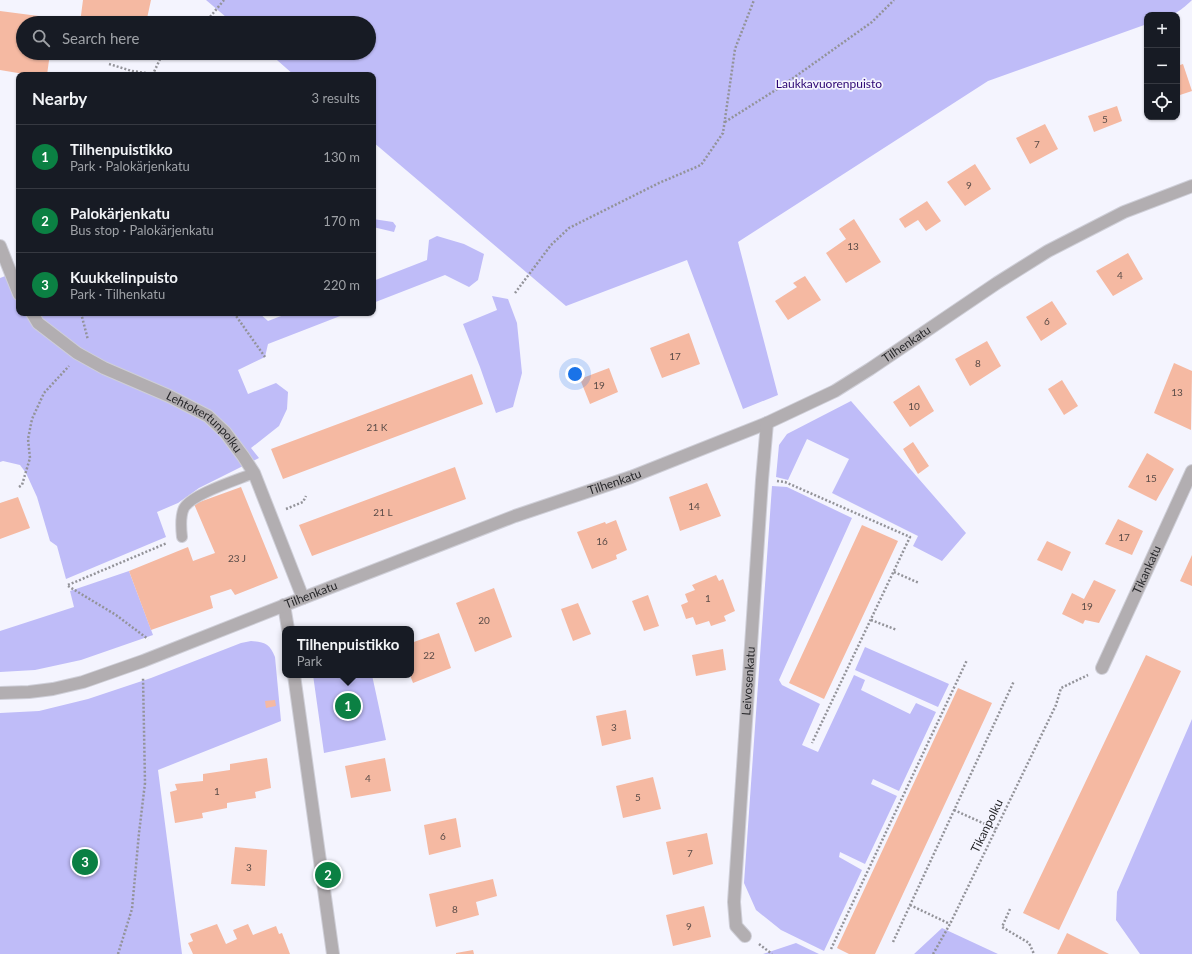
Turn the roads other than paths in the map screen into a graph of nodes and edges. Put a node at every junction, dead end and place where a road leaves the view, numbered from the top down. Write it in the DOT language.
graph roads {
  1 [pos="1192,186"];
  2 [pos="0,246"];
  3 [pos="16,286"];
  4 [pos="34,316"];
  5 [pos="767,423"];
  6 [pos="1192,471"];
  7 [pos="254,473"];
  8 [pos="182,537"];
  9 [pos="303,598"];
  10 [pos="284,606"];
  11 [pos="287,626"];
  12 [pos="1102,668"];
  13 [pos="294,678"];
  14 [pos="0,693"];
  15 [pos="745,936"];
  16 [pos="333,954"];
  1 -- 5 [label="street, Tilhenkatu"];
  2 -- 3 [label="street"];
  4 -- 7 [label="street, Lehtokertunpolku"];
  5 -- 9 [label="street, Tilhenkatu"];
  5 -- 15 [label="street, Leivosenkatu"];
  6 -- 12 [label="street, Tikankatu"];
  7 -- 8 [label="lane"];
  7 -- 9 [label="street, Lehtokertunpolku"];
  9 -- 10 [label="street, Tilhenkatu"];
  10 -- 11 [label="street"];
  10 -- 14 [label="street, Tilhenkatu"];
  13 -- 16 [label="street"];
}
